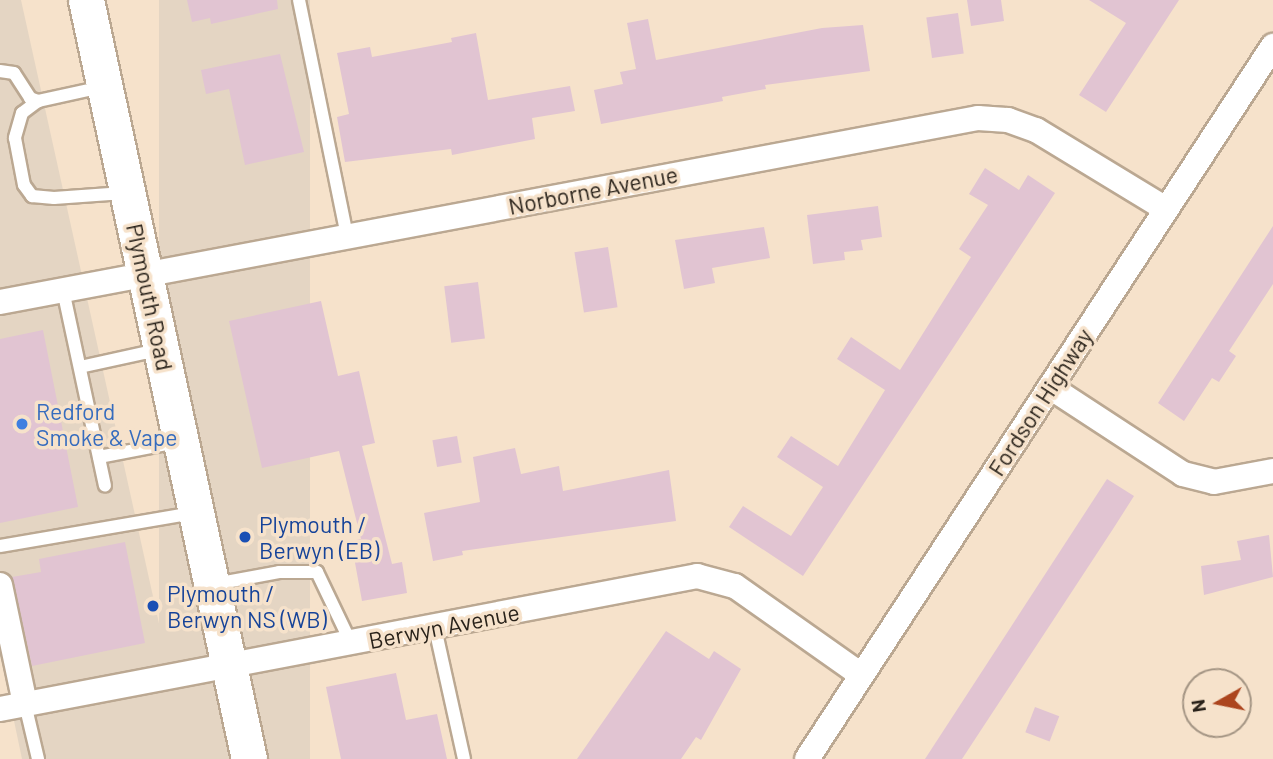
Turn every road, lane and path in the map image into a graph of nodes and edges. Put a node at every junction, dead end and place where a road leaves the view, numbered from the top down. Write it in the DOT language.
graph roads {
  1 [pos="86,0"];
  2 [pos="299,0"];
  3 [pos="1273,46"];
  4 [pos="0,71"];
  5 [pos="105,86"];
  6 [pos="38,101"];
  7 [pos="128,193"];
  8 [pos="1166,209"];
  9 [pos="347,236"];
  10 [pos="145,275"];
  11 [pos="63,290"];
  12 [pos="0,302"];
  13 [pos="161,350"];
  14 [pos="80,367"];
  15 [pos="1050,387"];
  16 [pos="181,441"];
  17 [pos="99,457"];
  18 [pos="1273,471"];
  19 [pos="105,486"];
  20 [pos="196,513"];
  21 [pos="0,546"];
  22 [pos="0,585"];
  23 [pos="212,585"];
  24 [pos="435,628"];
  25 [pos="351,643"];
  26 [pos="229,666"];
  27 [pos="861,675"];
  28 [pos="25,704"];
  29 [pos="0,709"];
  30 [pos="38,759"];
  31 [pos="249,759"];
  32 [pos="464,759"];
  33 [pos="807,759"];
  1 -- 5 [label="main road, Plymouth Road"];
  2 -- 9 [label="lane"];
  3 -- 8 [label="street, Fordson Highway"];
  4 -- 6 [label="lane"];
  5 -- 6 [label="lane"];
  5 -- 7 [label="main road, Plymouth Road"];
  6 -- 7 [label="lane"];
  7 -- 10 [label="main road, Plymouth Road"];
  8 -- 9 [label="street, Norborne Avenue"];
  8 -- 15 [label="street, Fordson Highway"];
  9 -- 10 [label="street, Norborne Avenue"];
  10 -- 11 [label="street, Norborne Avenue"];
  10 -- 13 [label="main road, Plymouth Road"];
  11 -- 12 [label="street, Norborne Avenue"];
  11 -- 14 [label="lane"];
  13 -- 14 [label="lane"];
  13 -- 16 [label="main road, Plymouth Road"];
  14 -- 17 [label="lane"];
  15 -- 18 [label="street"];
  15 -- 27 [label="street, Fordson Highway"];
  16 -- 17 [label="lane"];
  16 -- 20 [label="main road, Plymouth Road"];
  17 -- 19 [label="lane"];
  20 -- 21 [label="lane"];
  20 -- 23 [label="main road, Plymouth Road"];
  22 -- 28 [label="street"];
  23 -- 25 [label="lane"];
  23 -- 26 [label="main road, Plymouth Road"];
  24 -- 25 [label="street, Berwyn Avenue"];
  24 -- 27 [label="street, Berwyn Avenue"];
  24 -- 32 [label="lane"];
  25 -- 26 [label="street, Berwyn Avenue"];
  26 -- 28 [label="street, Berwyn Avenue"];
  26 -- 31 [label="main road, Plymouth Road"];
  27 -- 33 [label="street, Fordson Highway"];
  28 -- 29 [label="street, Berwyn Avenue"];
  28 -- 30 [label="lane"];
}
